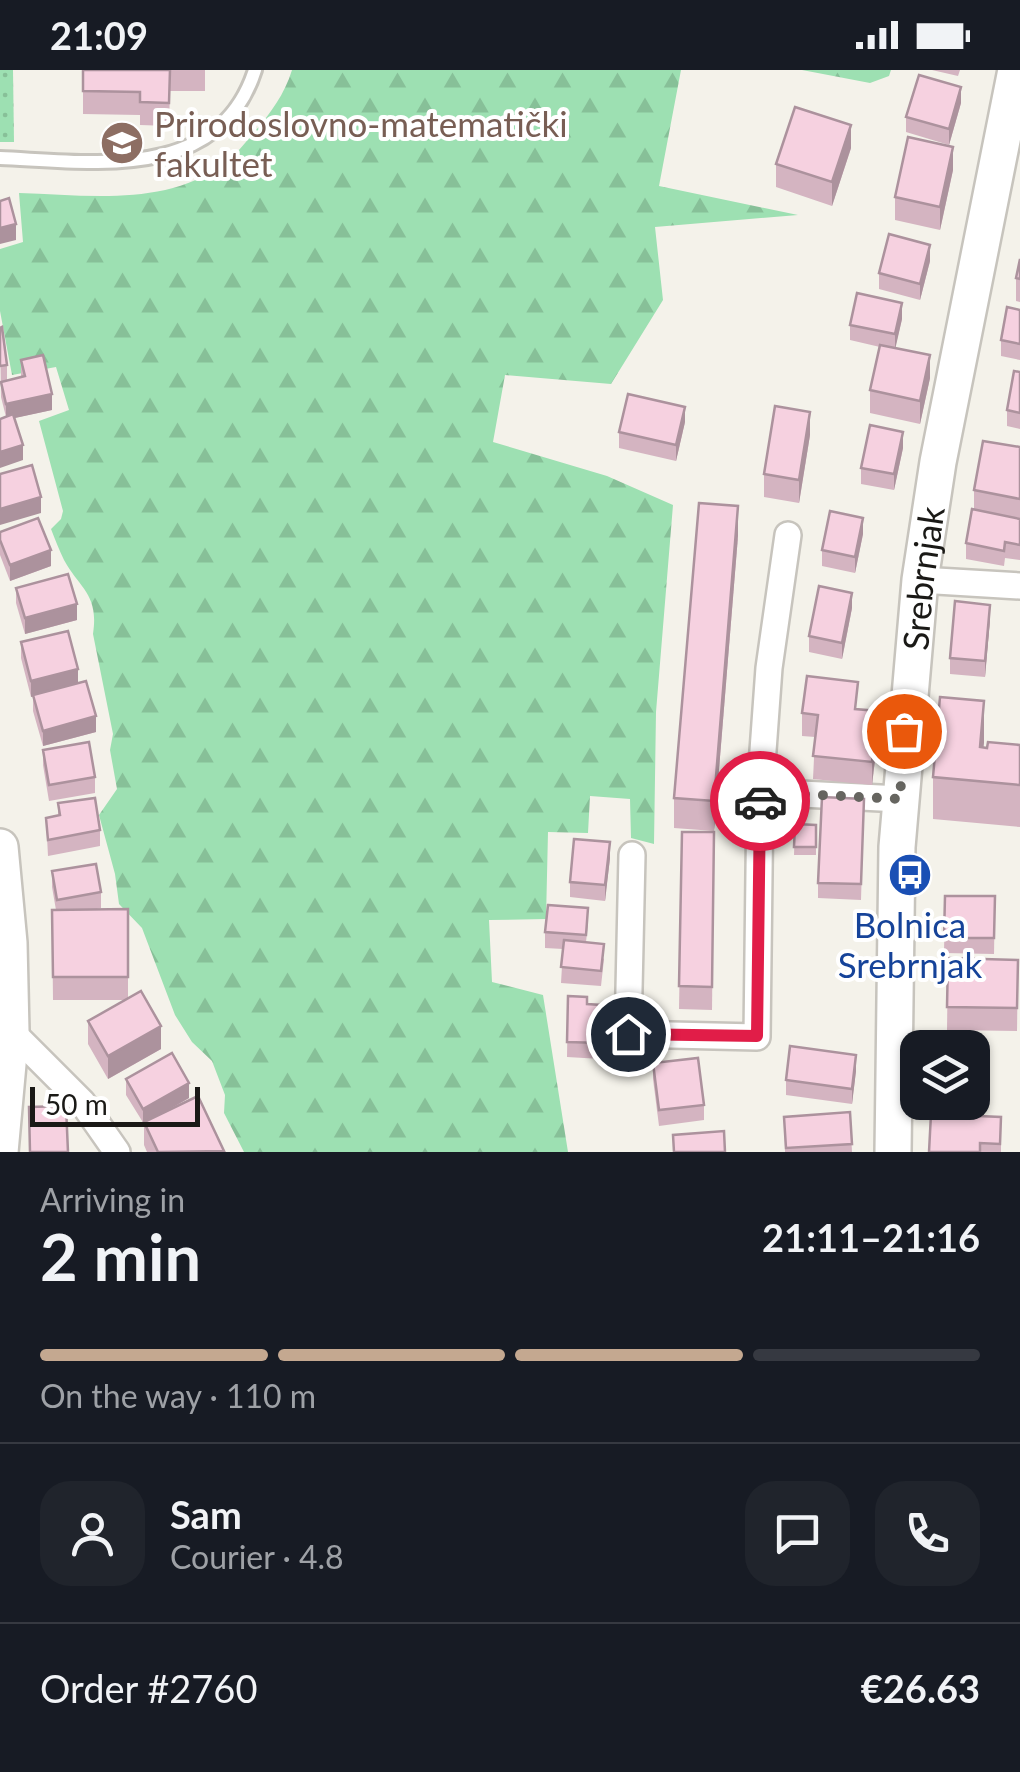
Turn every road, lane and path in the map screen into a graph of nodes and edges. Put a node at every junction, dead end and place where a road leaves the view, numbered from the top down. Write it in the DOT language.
graph roads {
  1 [pos="255,70"];
  2 [pos="1016,70"];
  3 [pos="0,158"];
  4 [pos="788,535"];
  5 [pos="920,580"];
  6 [pos="1020,586"];
  7 [pos="760,792"];
  8 [pos="900,799"];
  9 [pos="0,847"];
  10 [pos="632,855"];
  11 [pos="11,1030"];
  12 [pos="0,1152"];
  13 [pos="117,1152"];
  14 [pos="893,1152"];
  1 -- 3 [label="lane"];
  2 -- 5 [label="main road, Srebrnjak"];
  4 -- 7 [label="street"];
  5 -- 6 [label="street"];
  5 -- 8 [label="main road, Srebrnjak"];
  7 -- 8 [label="street"];
  7 -- 10 [label="street"];
  8 -- 14 [label="main road, Srebrnjak"];
  9 -- 11 [label="main road"];
  11 -- 12 [label="main road"];
  11 -- 13 [label="street"];
}
